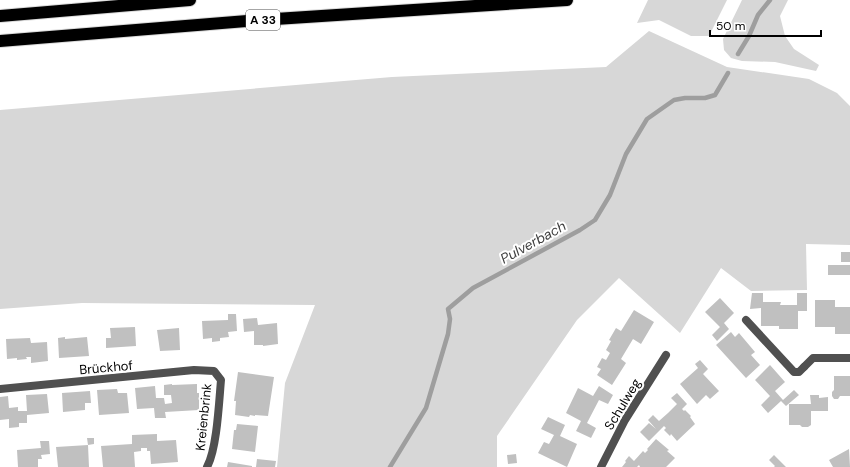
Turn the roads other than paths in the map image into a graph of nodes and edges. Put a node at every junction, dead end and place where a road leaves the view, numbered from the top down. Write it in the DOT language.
graph roads {
  1 [pos="190,0"];
  2 [pos="567,0"];
  3 [pos="0,16"];
  4 [pos="0,41"];
  5 [pos="746,320"];
  6 [pos="666,355"];
  7 [pos="850,358"];
  8 [pos="214,371"];
  9 [pos="0,388"];
  10 [pos="206,467"];
  11 [pos="601,467"];
  1 -- 3 [label="highway"];
  2 -- 4 [label="highway, A 33"];
  5 -- 7 [label="street"];
  6 -- 11 [label="street, Schulweg"];
  8 -- 9 [label="street, Brückhof"];
  8 -- 10 [label="street, Kreienbrink"];
}
